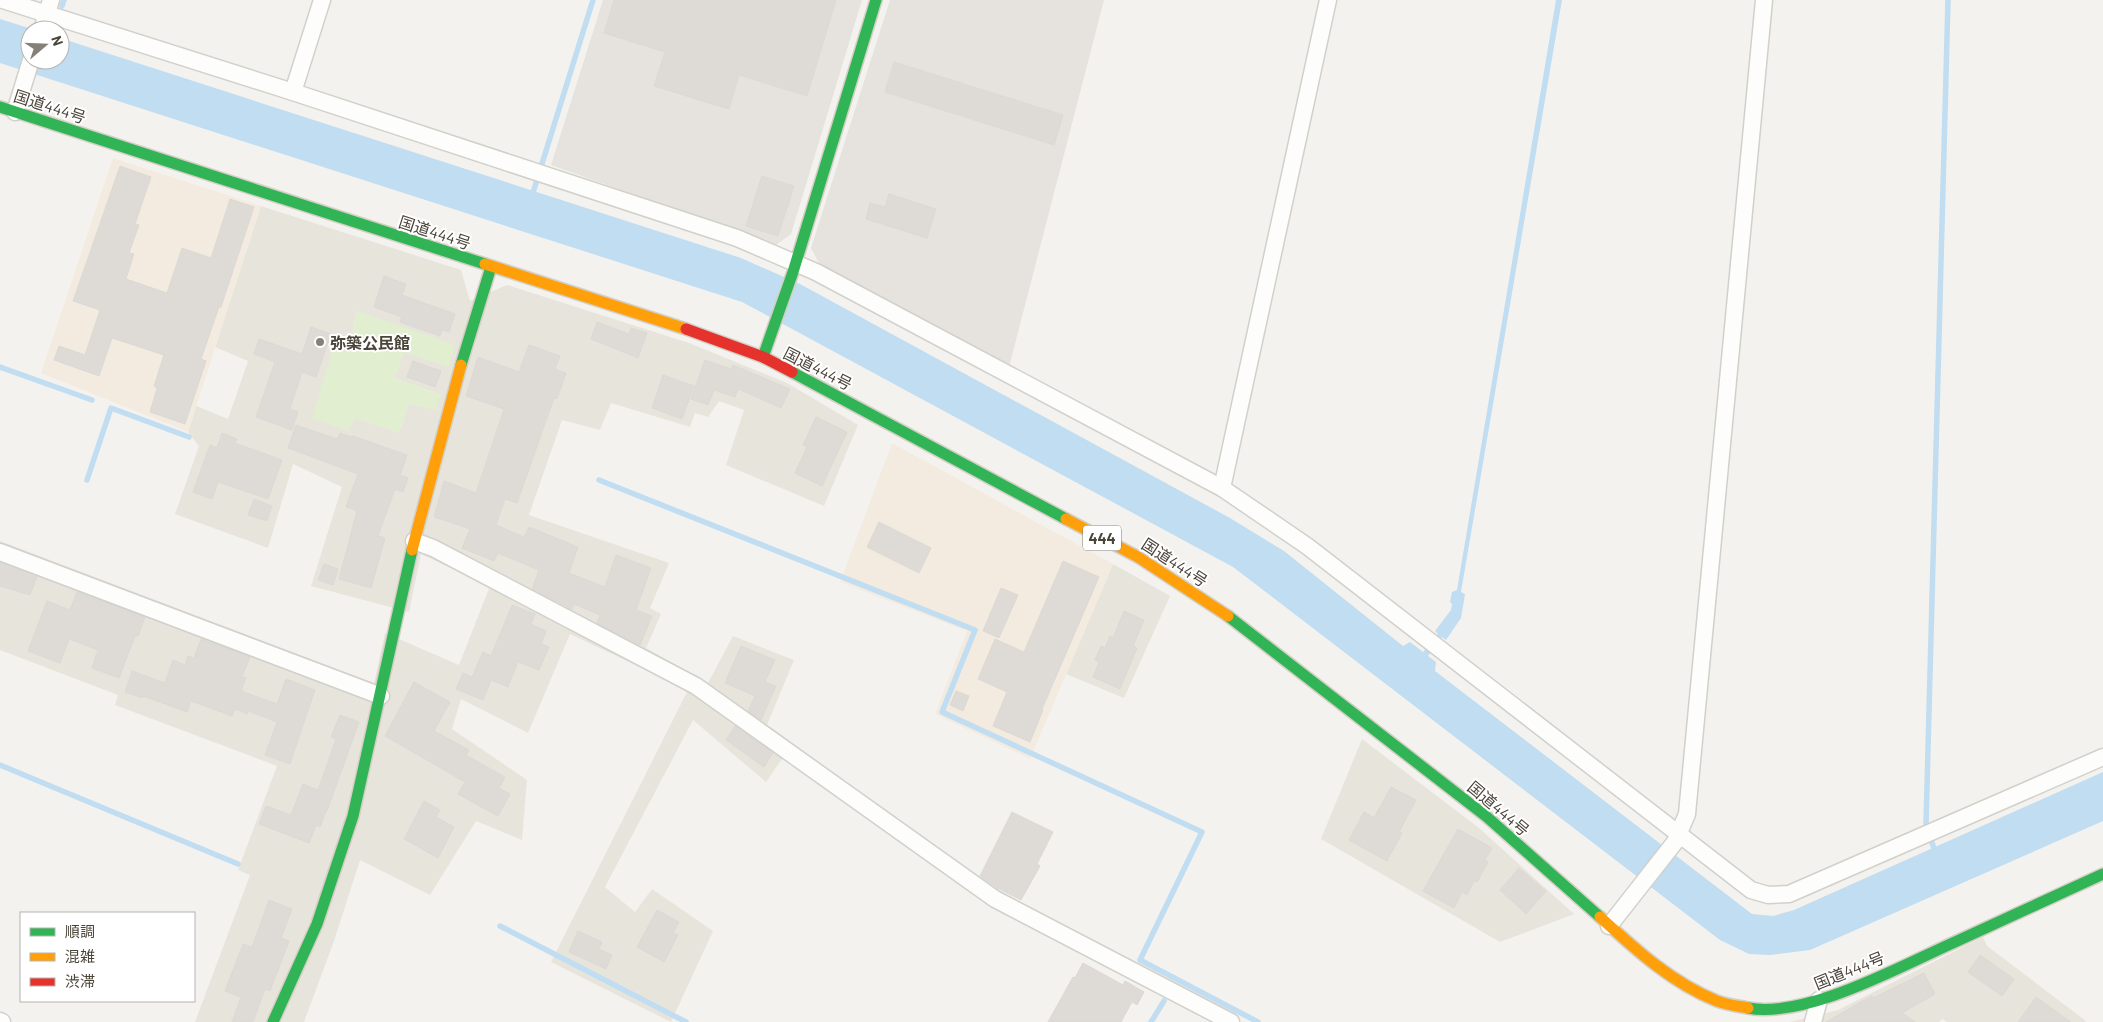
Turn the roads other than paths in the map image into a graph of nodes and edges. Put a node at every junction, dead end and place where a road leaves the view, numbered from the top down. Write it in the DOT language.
graph roads {
  1 [pos="3,0"];
  2 [pos="322,0"];
  3 [pos="876,0"];
  4 [pos="1328,0"];
  5 [pos="1764,0"];
  6 [pos="46,17"];
  7 [pos="28,70"];
  8 [pos="293,92"];
  9 [pos="7,110"];
  10 [pos="491,267"];
  11 [pos="794,268"];
  12 [pos="762,357"];
  13 [pos="1222,488"];
  14 [pos="414,541"];
  15 [pos="0,552"];
  16 [pos="381,696"];
  17 [pos="2103,757"];
  18 [pos="1677,839"];
  19 [pos="2103,874"];
  20 [pos="1609,926"];
  21 [pos="1820,1000"];
  22 [pos="273,1022"];
  23 [pos="1231,1022"];
  24 [pos="1813,1022"];
  1 -- 6 [label="street"];
  2 -- 8 [label="street"];
  3 -- 11 [label="main road"];
  4 -- 13 [label="street"];
  5 -- 18 [label="street"];
  6 -- 8 [label="street"];
  7 -- 9 [label="street"];
  8 -- 11 [label="street"];
  9 -- 10 [label="main road, 国道444号 / 444"];
  10 -- 12 [label="main road, 国道444号 / 444"];
  10 -- 14 [label="main road"];
  11 -- 12 [label="main road"];
  11 -- 13 [label="street"];
  12 -- 20 [label="main road, 国道444号 / 444"];
  13 -- 18 [label="street"];
  14 -- 16 [label="main road"];
  14 -- 23 [label="street"];
  15 -- 16 [label="street"];
  16 -- 22 [label="main road"];
  17 -- 18 [label="street"];
  18 -- 20 [label="street"];
  19 -- 21 [label="main road, 国道444号 / 444"];
  20 -- 21 [label="main road, 国道444号 / 444"];
  21 -- 24 [label="street"];
}
